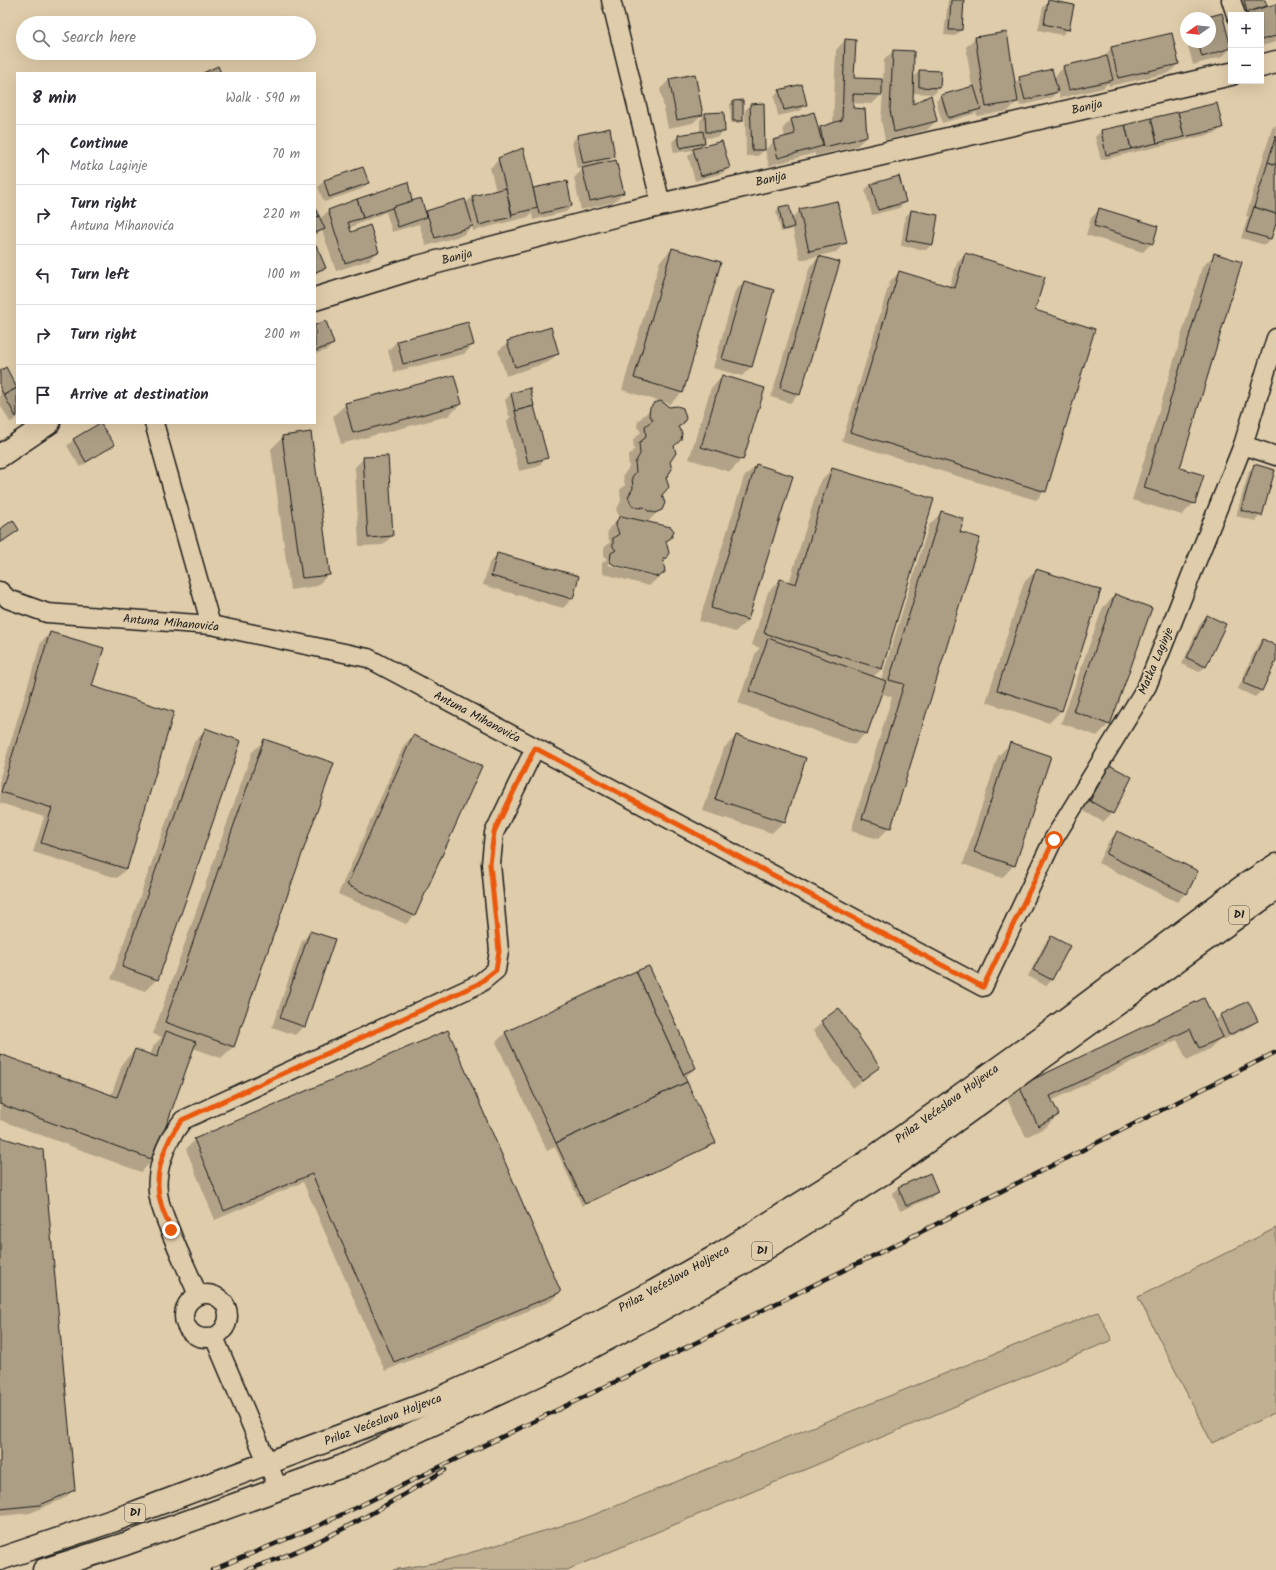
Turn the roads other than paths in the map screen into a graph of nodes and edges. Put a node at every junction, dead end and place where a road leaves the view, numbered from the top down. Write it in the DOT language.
graph roads {
  1 [pos="611,0"];
  2 [pos="1232,0"];
  3 [pos="1235,12"];
  4 [pos="1276,62"];
  5 [pos="1264,65"];
  6 [pos="1228,75"];
  7 [pos="661,204"];
  8 [pos="316,299"];
  9 [pos="1276,338"];
  10 [pos="48,424"];
  11 [pos="154,424"];
  12 [pos="1243,445"];
  13 [pos="0,456"];
  14 [pos="1276,456"];
  15 [pos="0,591"];
  16 [pos="211,625"];
  17 [pos="535,748"];
  18 [pos="1276,865"];
  19 [pos="1276,889"];
  20 [pos="983,987"];
  21 [pos="198,1295"];
  22 [pos="214,1337"];
  23 [pos="268,1463"];
  24 [pos="279,1490"];
  25 [pos="0,1559"];
  26 [pos="44,1570"];
  1 -- 7 [label="street"];
  2 -- 3 [label="street"];
  4 -- 5 [label="main road"];
  6 -- 7 [label="main road, Banija"];
  7 -- 8 [label="main road, Banija"];
  9 -- 12 [label="street, Matka Laginje"];
  10 -- 13 [label="main road"];
  11 -- 16 [label="street"];
  12 -- 14 [label="street"];
  12 -- 20 [label="street, Matka Laginje"];
  15 -- 16 [label="street, Antuna Mihanovića"];
  16 -- 17 [label="street, Antuna Mihanovića"];
  17 -- 20 [label="street, Antuna Mihanovića"];
  17 -- 21 [label="street"];
  18 -- 23 [label="main road, Prilaz Većeslava Holjevca / D1"];
  19 -- 24 [label="main road, Prilaz Većeslava Holjevca / D1"];
  21 -- 22 [label="street"];
  21 -- 22 [label="street"];
  22 -- 23 [label="street"];
  23 -- 24 [label="street"];
  23 -- 25 [label="main road, Prilaz Većeslava Holjevca / D1"];
  24 -- 26 [label="main road, Prilaz Većeslava Holjevca / D1"];
}
